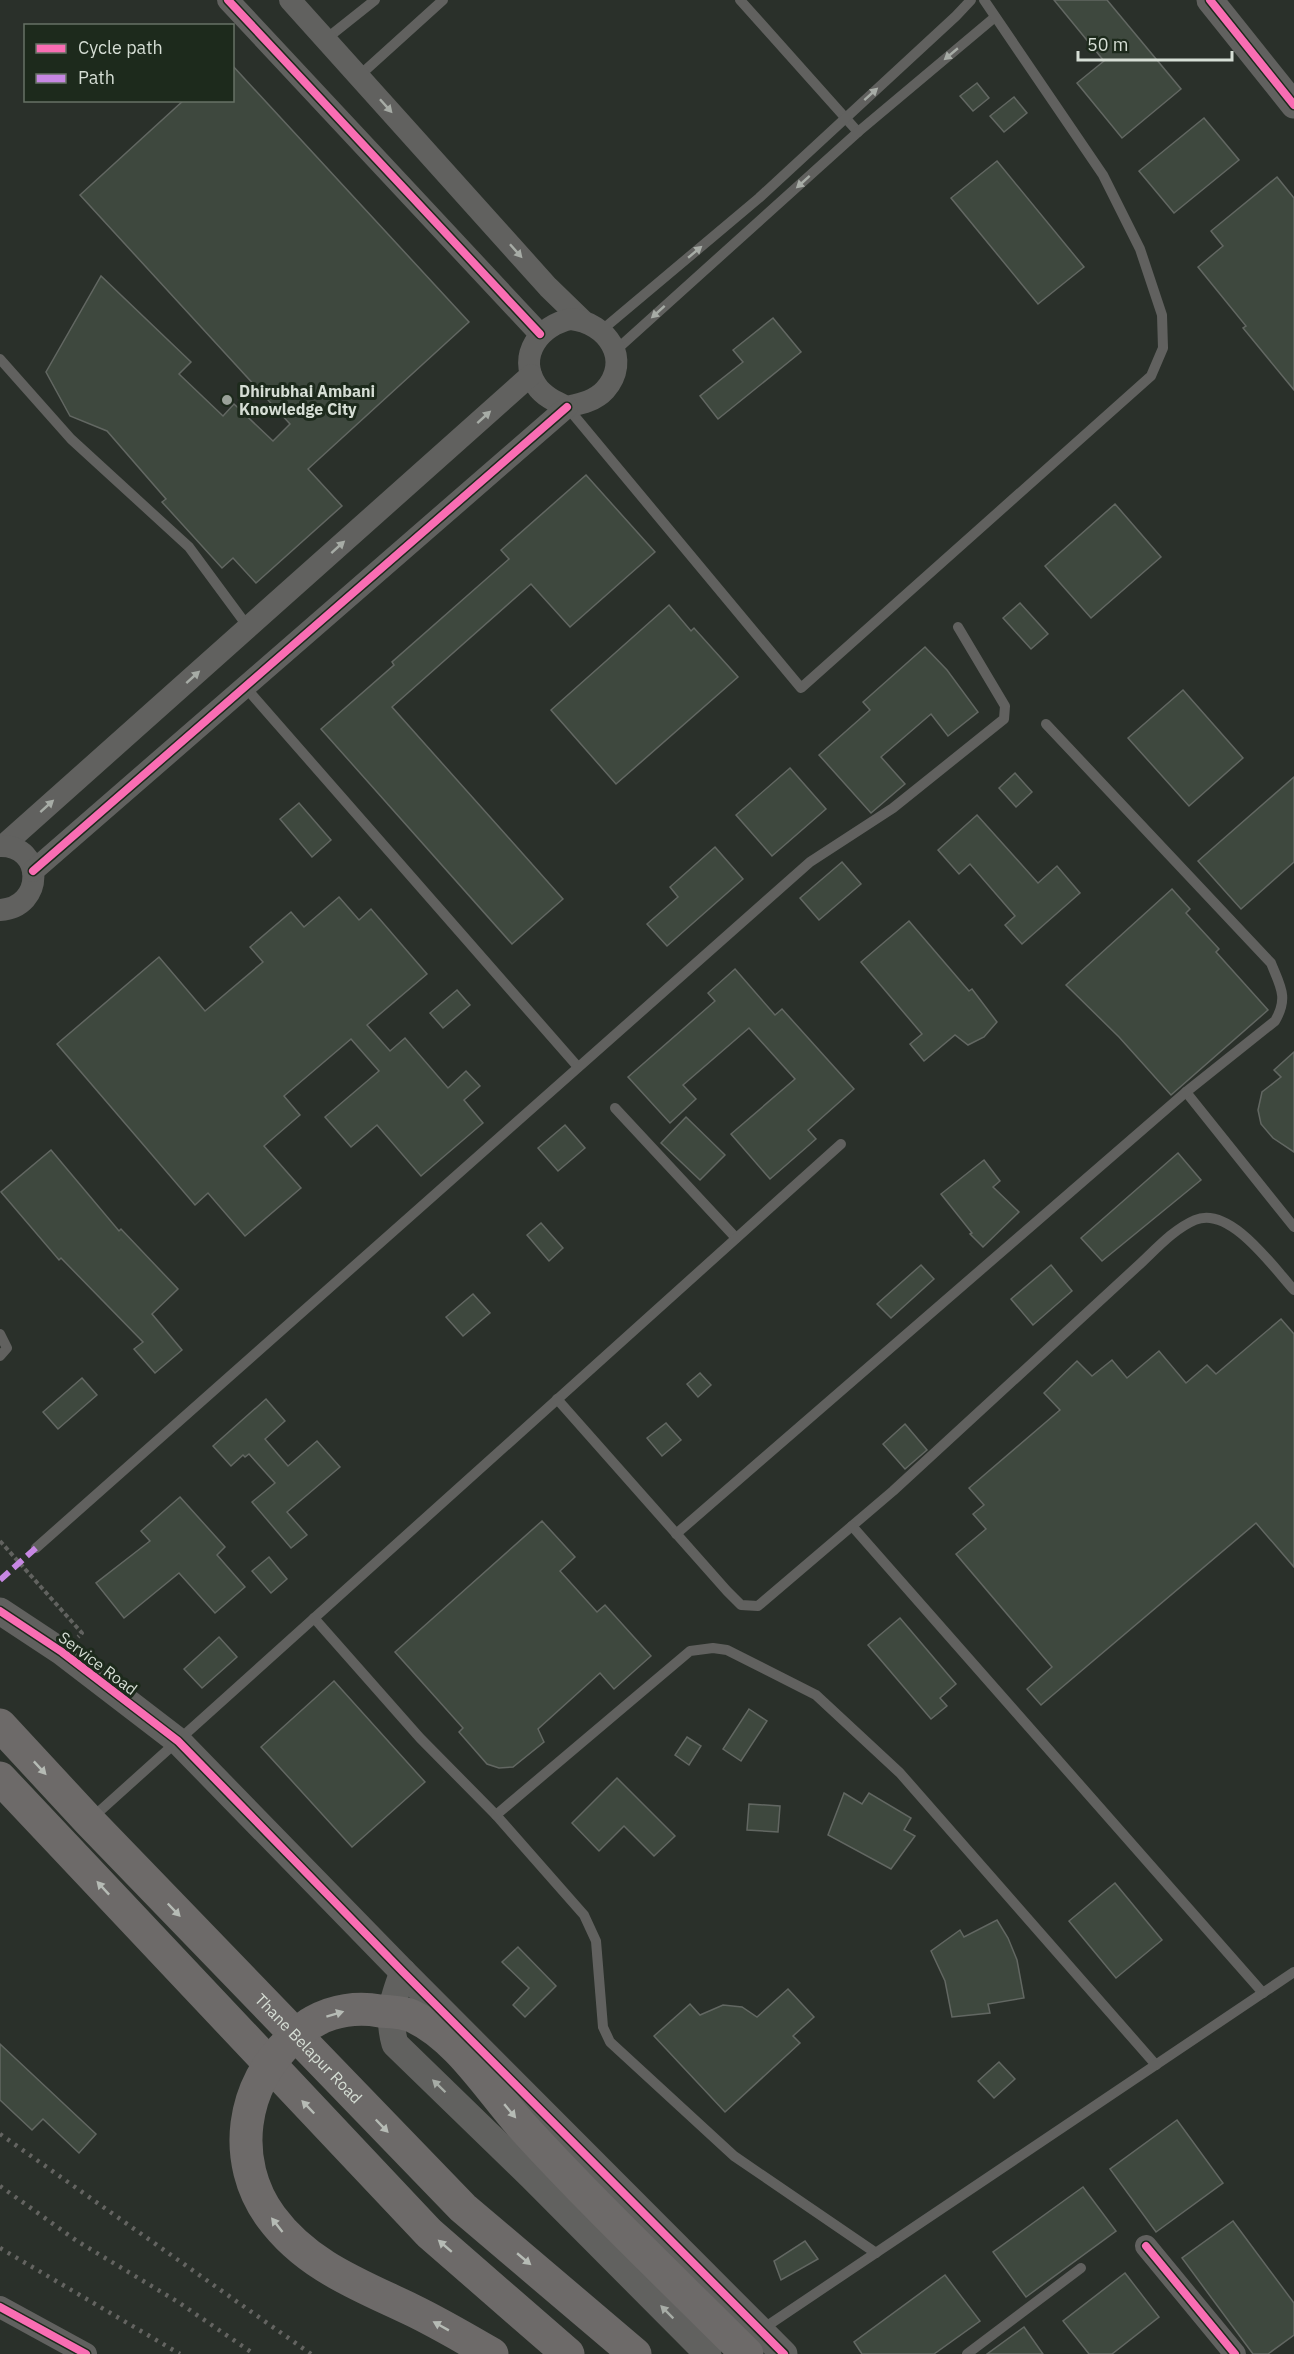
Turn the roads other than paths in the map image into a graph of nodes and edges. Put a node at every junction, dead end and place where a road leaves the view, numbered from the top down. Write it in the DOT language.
graph roads {
  1 [pos="228,0"];
  2 [pos="290,0"];
  3 [pos="375,0"];
  4 [pos="442,0"];
  5 [pos="740,0"];
  6 [pos="971,0"];
  7 [pos="984,0"];
  8 [pos="1210,0"];
  9 [pos="995,17"];
  10 [pos="326,39"];
  11 [pos="359,76"];
  12 [pos="1294,105"];
  13 [pos="846,117"];
  14 [pos="858,132"];
  15 [pos="592,325"];
  16 [pos="540,334"];
  17 [pos="615,351"];
  18 [pos="0,359"];
  19 [pos="531,375"];
  20 [pos="567,407"];
  21 [pos="248,627"];
  22 [pos="958,627"];
  23 [pos="246,688"];
  24 [pos="1046,724"];
  25 [pos="2,846"];
  26 [pos="33,871"];
  27 [pos="0,910"];
  28 [pos="1284,996"];
  29 [pos="1294,1006"];
  30 [pos="578,1067"];
  31 [pos="1185,1092"];
  32 [pos="615,1108"];
  33 [pos="841,1144"];
  34 [pos="1294,1227"];
  35 [pos="736,1238"];
  36 [pos="1294,1290"];
  37 [pos="0,1334"];
  38 [pos="0,1356"];
  39 [pos="557,1399"];
  40 [pos="852,1526"];
  41 [pos="676,1534"];
  42 [pos="36,1548"];
  43 [pos="0,1611"];
  44 [pos="314,1618"];
  45 [pos="0,1725"];
  46 [pos="178,1741"];
  47 [pos="0,1778"];
  48 [pos="496,1815"];
  49 [pos="89,1821"];
  50 [pos="403,1972"];
  51 [pos="1294,1972"];
  52 [pos="1263,1993"];
  53 [pos="1156,2065"];
  54 [pos="1146,2246"];
  55 [pos="876,2253"];
  56 [pos="1081,2268"];
  57 [pos="0,2307"];
  58 [pos="753,2342"];
  59 [pos="86,2354"];
  60 [pos="492,2354"];
  61 [pos="568,2354"];
  62 [pos="635,2354"];
  63 [pos="708,2354"];
  64 [pos="784,2354"];
  65 [pos="967,2354"];
  66 [pos="1234,2354"];
  1 -- 16 [label="street"];
  2 -- 10 [label="street"];
  3 -- 10 [label="lane"];
  4 -- 11 [label="lane"];
  5 -- 13 [label="lane"];
  13 -- 6 [label="lane, one-way"];
  7 -- 9 [label="lane"];
  8 -- 12 [label="street"];
  9 -- 14 [label="lane, one-way"];
  9 -- 20 [label="lane"];
  10 -- 11 [label="street"];
  11 -- 15 [label="street, one-way"];
  13 -- 14 [label="lane"];
  15 -- 13 [label="lane, one-way"];
  14 -- 17 [label="lane, one-way"];
  15 -- 16 [label="street"];
  15 -- 17 [label="street"];
  16 -- 19 [label="street"];
  17 -- 20 [label="street"];
  18 -- 21 [label="lane"];
  19 -- 20 [label="street"];
  21 -- 19 [label="street, one-way"];
  20 -- 23 [label="street"];
  25 -- 21 [label="street, one-way"];
  22 -- 30 [label="lane"];
  23 -- 26 [label="street"];
  23 -- 30 [label="lane"];
  24 -- 28 [label="lane"];
  25 -- 26 [label="street"];
  26 -- 27 [label="street"];
  28 -- 29 [label="lane"];
  28 -- 31 [label="lane"];
  30 -- 42 [label="lane"];
  31 -- 34 [label="lane"];
  31 -- 41 [label="lane"];
  32 -- 35 [label="lane"];
  33 -- 35 [label="lane"];
  35 -- 39 [label="lane"];
  36 -- 40 [label="lane"];
  37 -- 38 [label="lane"];
  39 -- 41 [label="lane"];
  39 -- 44 [label="lane"];
  40 -- 41 [label="lane"];
  40 -- 52 [label="lane"];
  43 -- 46 [label="street, Service Road"];
  44 -- 46 [label="lane"];
  44 -- 48 [label="lane"];
  45 -- 49 [label="main road, Thane Belapur Road, one-way"];
  46 -- 49 [label="lane"];
  46 -- 50 [label="street, Service Road"];
  61 -- 47 [label="main road, one-way"];
  48 -- 53 [label="lane"];
  48 -- 55 [label="lane"];
  49 -- 62 [label="main road, Thane Belapur Road, one-way"];
  50 -- 58 [label="street, Service Road"];
  63 -- 50 [label="street, one-way"];
  51 -- 52 [label="lane"];
  52 -- 53 [label="lane"];
  53 -- 55 [label="lane"];
  54 -- 66 [label="street"];
  55 -- 58 [label="lane"];
  56 -- 65 [label="lane"];
  57 -- 59 [label="street"];
  60 -- 58 [label="main road, one-way"];
  58 -- 64 [label="street, Service Road"];
}
